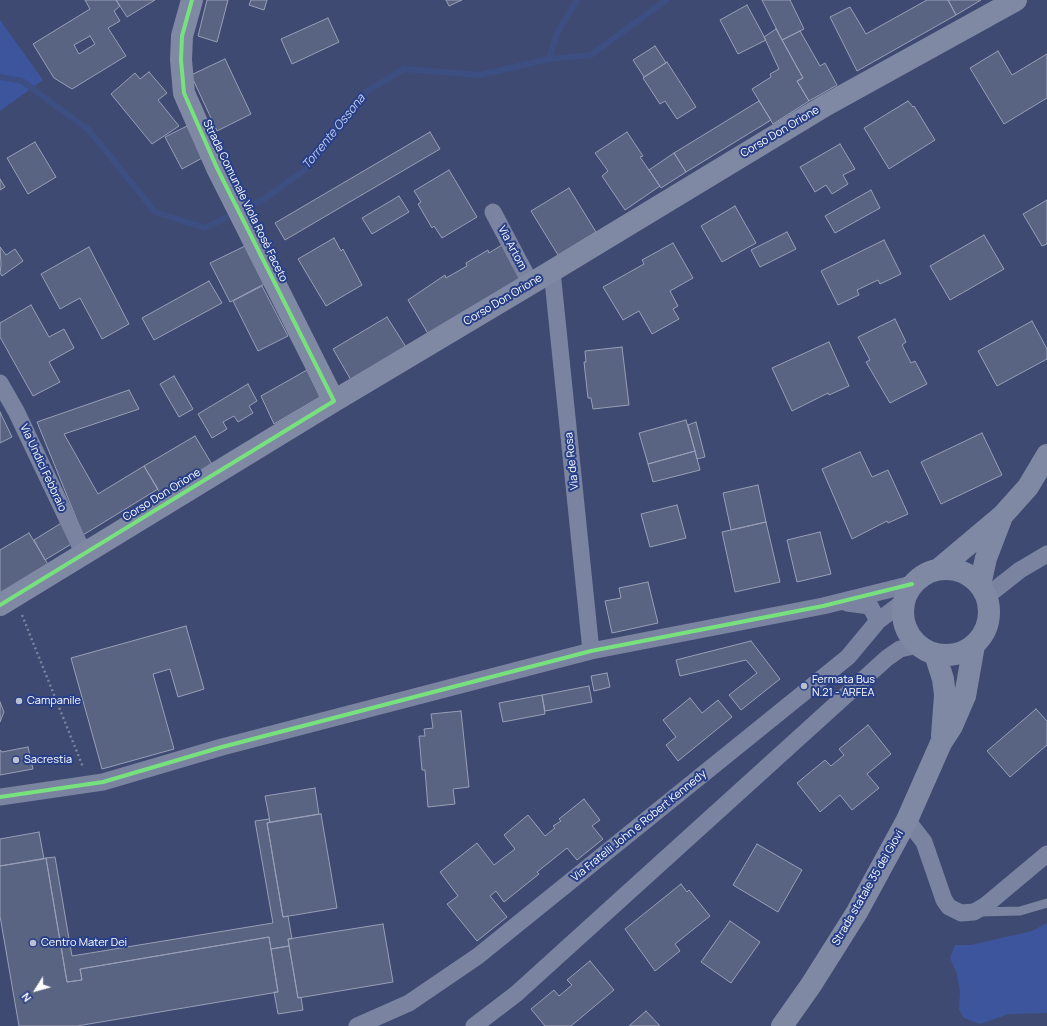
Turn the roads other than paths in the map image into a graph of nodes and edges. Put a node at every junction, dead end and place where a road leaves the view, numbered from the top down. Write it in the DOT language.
graph roads {
  1 [pos="192,0"];
  2 [pos="1013,1"];
  3 [pos="493,212"];
  4 [pos="552,271"];
  5 [pos="532,284"];
  6 [pos="0,383"];
  7 [pos="334,401"];
  8 [pos="1047,455"];
  9 [pos="1002,516"];
  10 [pos="84,554"];
  11 [pos="1047,554"];
  12 [pos="939,568"];
  13 [pos="983,591"];
  14 [pos="907,593"];
  15 [pos="7,601"];
  16 [pos="841,602"];
  17 [pos="878,621"];
  18 [pos="974,645"];
  19 [pos="927,650"];
  20 [pos="591,652"];
  21 [pos="941,743"];
  22 [pos="0,797"];
  23 [pos="907,820"];
  24 [pos="1047,854"];
  25 [pos="1047,903"];
  26 [pos="974,912"];
  27 [pos="357,1026"];
  28 [pos="474,1026"];
  29 [pos="782,1026"];
  1 -- 7 [label="street, Strada Comunale Viola Rosè Faceto"];
  2 -- 4 [label="street, Corso Don Orione"];
  3 -- 5 [label="street, Via Artom"];
  4 -- 5 [label="street, Corso Don Orione"];
  4 -- 20 [label="street, Via de Rosa"];
  5 -- 7 [label="street, Corso Don Orione"];
  6 -- 10 [label="street, Via Undici Febbraio"];
  7 -- 10 [label="street, Corso Don Orione"];
  8 -- 9 [label="street"];
  9 -- 12 [label="street"];
  9 -- 13 [label="street"];
  10 -- 15 [label="street, Corso Don Orione"];
  11 -- 13 [label="street"];
  12 -- 13 [label="street"];
  12 -- 14 [label="street"];
  13 -- 18 [label="street"];
  14 -- 16 [label="street"];
  14 -- 17 [label="street, Via Fratelli John e Robert Kennedy"];
  14 -- 19 [label="street"];
  16 -- 17 [label="street"];
  16 -- 20 [label="street"];
  17 -- 27 [label="street, Via Fratelli John e Robert Kennedy"];
  18 -- 19 [label="street"];
  18 -- 21 [label="street, Strada statale 35 dei Giovi"];
  19 -- 21 [label="street, Strada statale 35 dei Giovi"];
  19 -- 28 [label="street"];
  20 -- 22 [label="street"];
  21 -- 23 [label="street, Strada statale 35 dei Giovi"];
  23 -- 26 [label="street"];
  23 -- 29 [label="street, Strada statale 35 dei Giovi"];
  24 -- 26 [label="street"];
  25 -- 26 [label="lane"];
}
